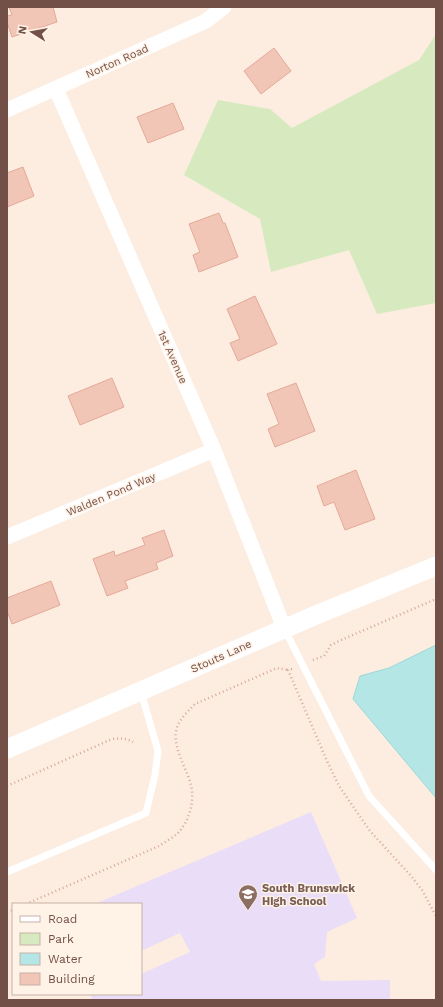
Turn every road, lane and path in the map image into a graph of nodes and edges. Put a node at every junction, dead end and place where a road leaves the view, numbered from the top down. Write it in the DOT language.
graph roads {
  1 [pos="224,7"];
  2 [pos="56,89"];
  3 [pos="7,110"];
  4 [pos="214,450"];
  5 [pos="7,537"];
  6 [pos="436,566"];
  7 [pos="436,599"];
  8 [pos="284,628"];
  9 [pos="303,665"];
  10 [pos="288,670"];
  11 [pos="141,691"];
  12 [pos="133,742"];
  13 [pos="7,749"];
  14 [pos="7,786"];
  15 [pos="436,870"];
  16 [pos="7,872"];
  17 [pos="28,903"];
  1 -- 2 [label="street, Norton Road"];
  2 -- 3 [label="street, Norton Road"];
  2 -- 4 [label="street, 1st Avenue"];
  4 -- 5 [label="street, Walden Pond Way"];
  4 -- 8 [label="street, 1st Avenue"];
  6 -- 8 [label="street, Stouts Lane"];
  7 -- 9 [label="path"];
  8 -- 9 [label="lane"];
  8 -- 11 [label="street, Stouts Lane"];
  9 -- 15 [label="lane"];
  10 -- 17 [label="path"];
  11 -- 13 [label="street, Stouts Lane"];
  11 -- 16 [label="lane"];
  12 -- 14 [label="path"];
}
